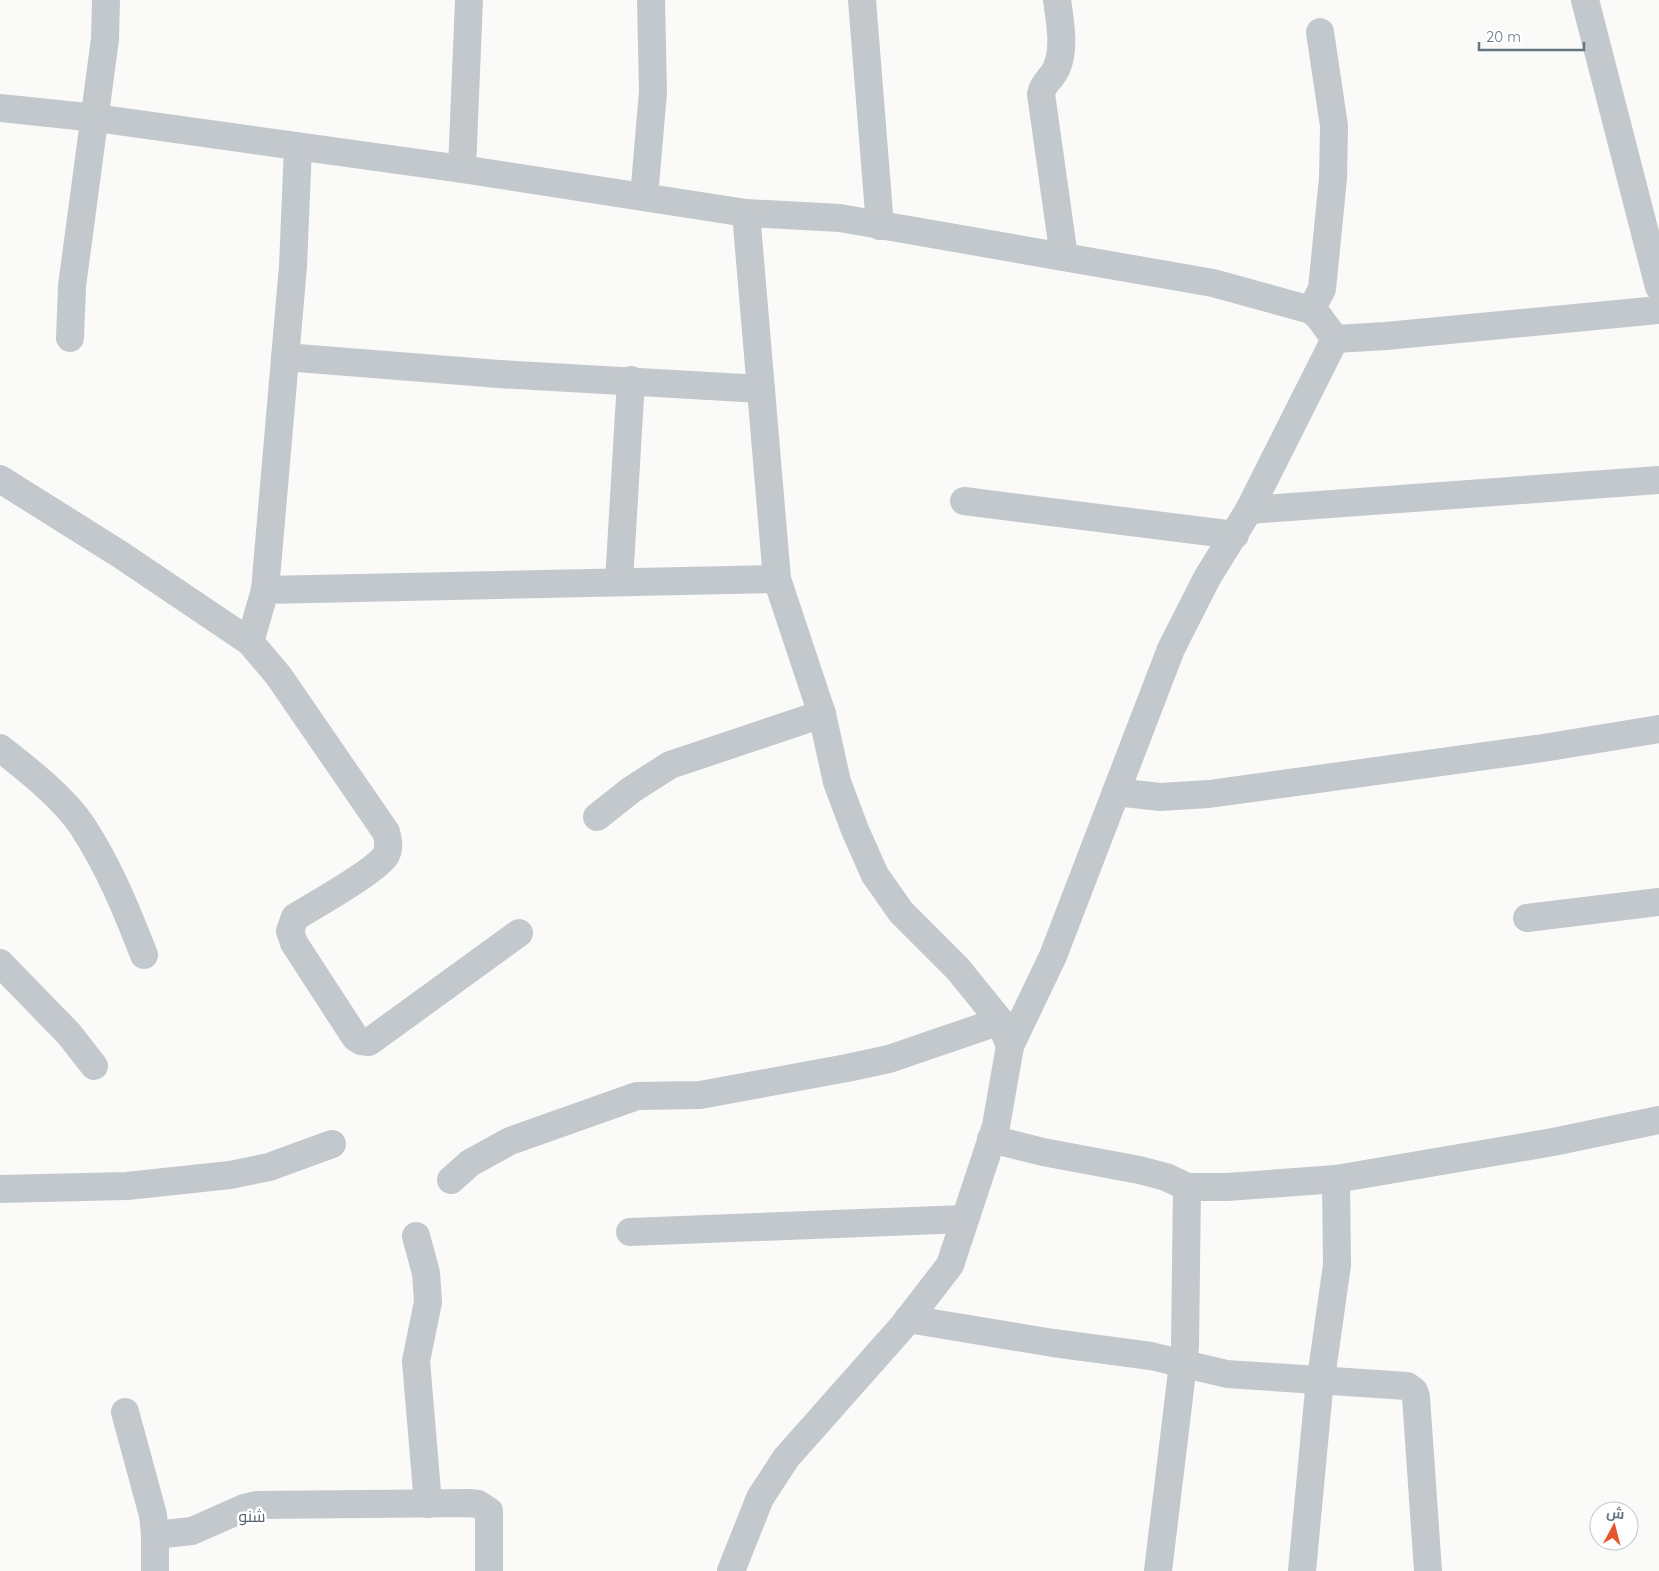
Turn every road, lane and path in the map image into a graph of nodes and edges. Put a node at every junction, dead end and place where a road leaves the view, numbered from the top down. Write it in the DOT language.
graph roads {
  1 [pos="106,0"];
  2 [pos="469,0"];
  3 [pos="651,0"];
  4 [pos="862,0"];
  5 [pos="1057,0"];
  6 [pos="1585,0"];
  7 [pos="1320,32"];
  8 [pos="0,108"];
  9 [pos="96,118"];
  10 [pos="298,147"];
  11 [pos="462,169"];
  12 [pos="644,197"];
  13 [pos="746,213"];
  14 [pos="880,226"];
  15 [pos="1064,257"];
  16 [pos="1659,287"];
  17 [pos="1311,310"];
  18 [pos="1659,310"];
  19 [pos="70,338"];
  20 [pos="1335,339"];
  21 [pos="285,357"];
  22 [pos="631,380"];
  23 [pos="761,390"];
  24 [pos="0,479"];
  25 [pos="1659,480"];
  26 [pos="964,501"];
  27 [pos="1249,510"];
  28 [pos="1235,535"];
  29 [pos="777,579"];
  30 [pos="618,582"];
  31 [pos="265,590"];
  32 [pos="250,642"];
  33 [pos="822,714"];
  34 [pos="1659,729"];
  35 [pos="0,748"];
  36 [pos="1116,792"];
  37 [pos="597,817"];
  38 [pos="1659,902"];
  39 [pos="1527,918"];
  40 [pos="519,932"];
  41 [pos="144,955"];
  42 [pos="0,963"];
  43 [pos="1000,1021"];
  44 [pos="1010,1046"];
  45 [pos="94,1066"];
  46 [pos="1659,1120"];
  47 [pos="991,1139"];
  48 [pos="332,1144"];
  49 [pos="1336,1179"];
  50 [pos="451,1180"];
  51 [pos="1187,1187"];
  52 [pos="0,1189"];
  53 [pos="965,1220"];
  54 [pos="630,1232"];
  55 [pos="416,1236"];
  56 [pos="908,1319"];
  57 [pos="1183,1364"];
  58 [pos="1320,1379"];
  59 [pos="125,1412"];
  60 [pos="428,1504"];
  61 [pos="156,1535"];
  62 [pos="156,1571"];
  63 [pos="489,1571"];
  64 [pos="731,1571"];
  65 [pos="1158,1571"];
  66 [pos="1302,1571"];
  67 [pos="1428,1571"];
  1 -- 9 [label="street"];
  2 -- 11 [label="street"];
  3 -- 12 [label="street"];
  4 -- 14 [label="street"];
  5 -- 15 [label="street"];
  6 -- 16 [label="street"];
  7 -- 17 [label="street"];
  8 -- 9 [label="street"];
  9 -- 10 [label="street"];
  9 -- 19 [label="street"];
  10 -- 11 [label="street"];
  10 -- 21 [label="street"];
  11 -- 12 [label="street"];
  12 -- 13 [label="street"];
  13 -- 14 [label="street"];
  13 -- 23 [label="street"];
  14 -- 15 [label="street"];
  15 -- 17 [label="street"];
  17 -- 20 [label="street"];
  18 -- 20 [label="street"];
  20 -- 27 [label="street"];
  21 -- 22 [label="street"];
  21 -- 31 [label="street"];
  22 -- 23 [label="street"];
  22 -- 30 [label="street"];
  23 -- 29 [label="street"];
  24 -- 32 [label="street"];
  25 -- 27 [label="street"];
  26 -- 28 [label="street"];
  27 -- 28 [label="street"];
  28 -- 36 [label="street"];
  29 -- 30 [label="street"];
  29 -- 33 [label="street"];
  30 -- 31 [label="street"];
  31 -- 32 [label="street"];
  32 -- 40 [label="street"];
  33 -- 37 [label="street"];
  33 -- 43 [label="street"];
  34 -- 36 [label="street"];
  35 -- 41 [label="street"];
  36 -- 44 [label="street"];
  38 -- 39 [label="street"];
  42 -- 45 [label="street"];
  43 -- 44 [label="street"];
  43 -- 50 [label="street"];
  44 -- 47 [label="street"];
  46 -- 49 [label="street"];
  47 -- 51 [label="street"];
  47 -- 53 [label="street"];
  48 -- 52 [label="street"];
  49 -- 51 [label="street"];
  49 -- 58 [label="street"];
  51 -- 57 [label="street"];
  53 -- 54 [label="street"];
  53 -- 56 [label="street"];
  55 -- 60 [label="street"];
  56 -- 57 [label="street"];
  56 -- 64 [label="street"];
  57 -- 58 [label="street"];
  57 -- 65 [label="street"];
  58 -- 66 [label="street"];
  58 -- 67 [label="street"];
  59 -- 61 [label="street"];
  60 -- 61 [label="street"];
  60 -- 63 [label="street"];
  61 -- 62 [label="street"];
}
